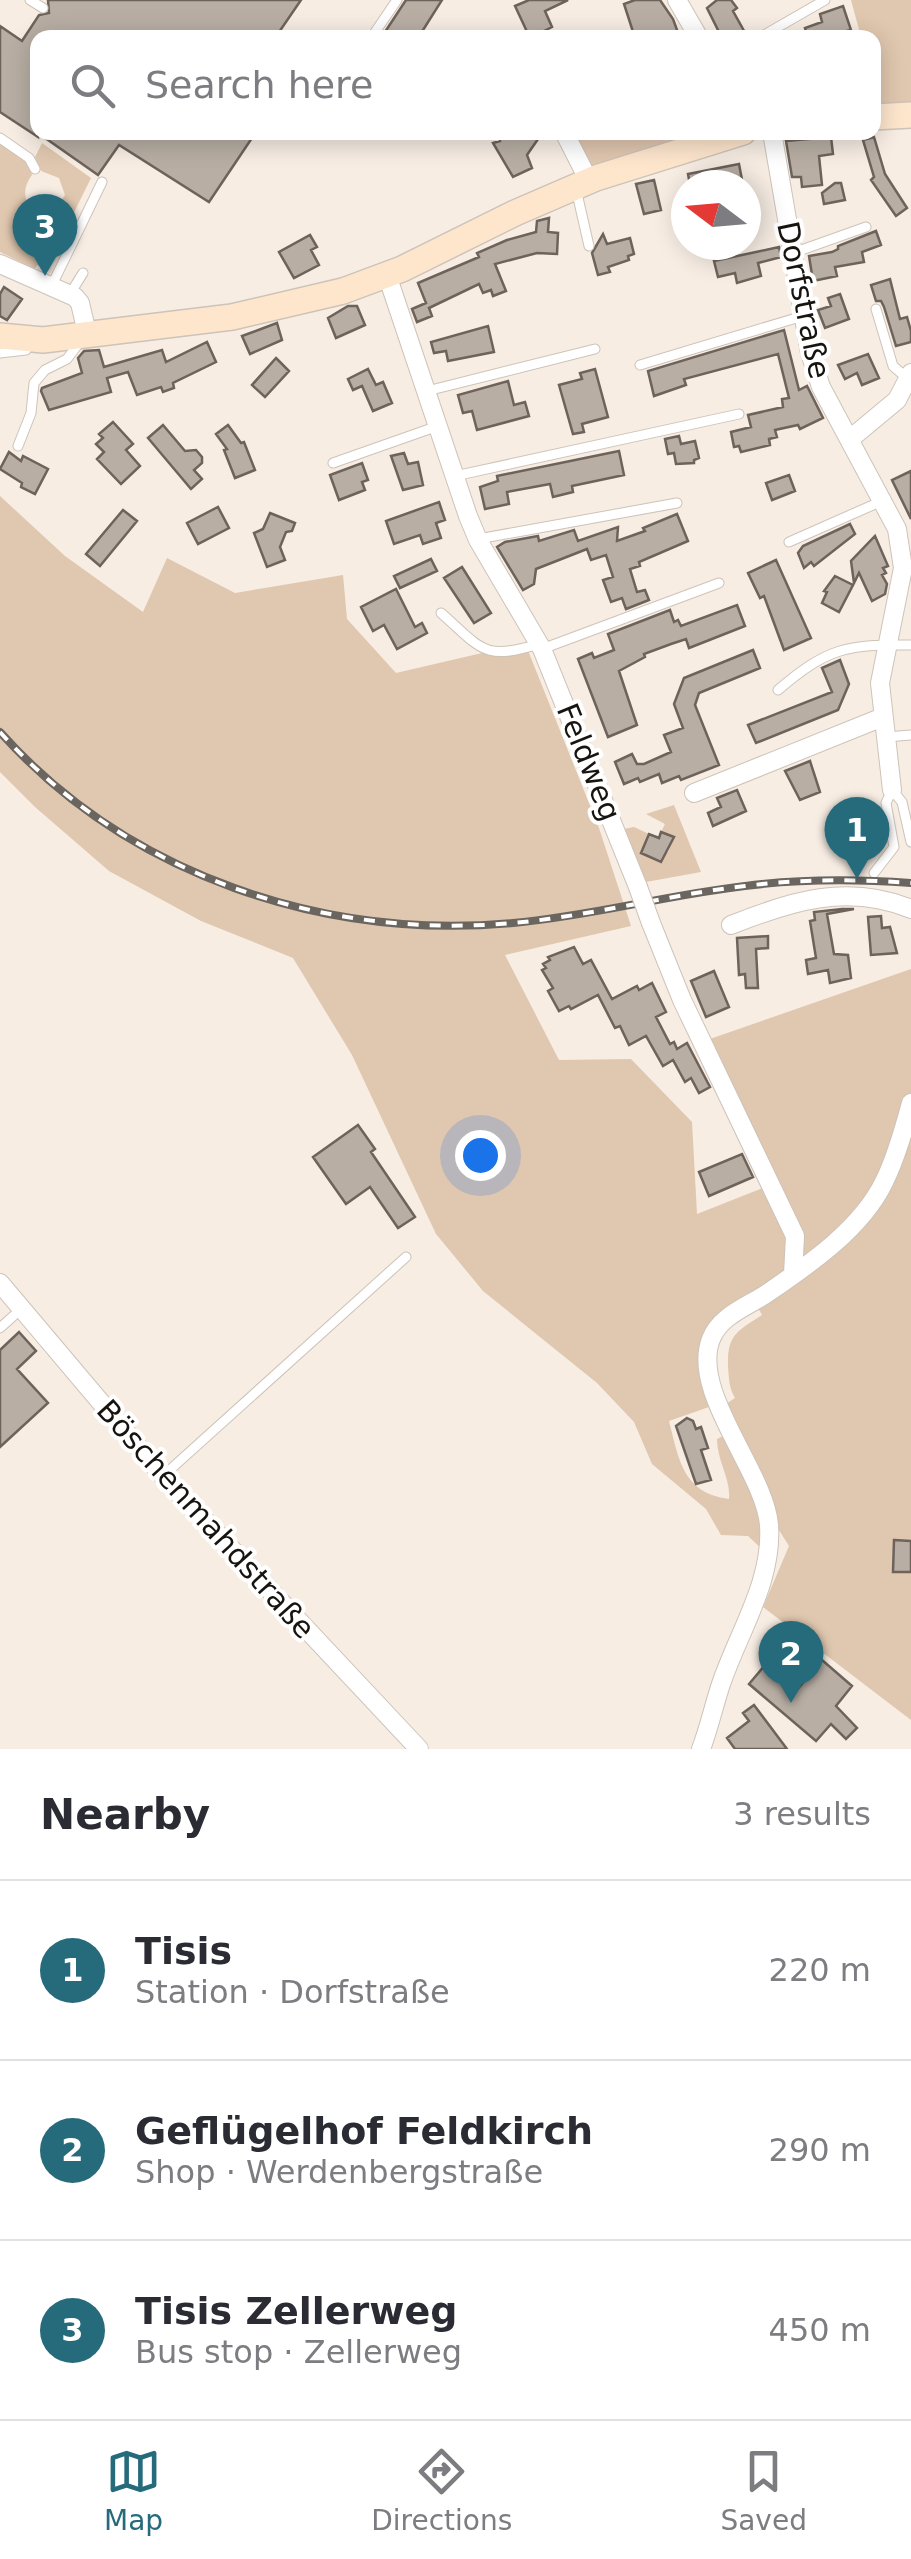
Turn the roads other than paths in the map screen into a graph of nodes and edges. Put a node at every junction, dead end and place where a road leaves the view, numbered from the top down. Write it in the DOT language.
graph roads {
  1 [pos="30,0"];
  2 [pos="397,0"];
  3 [pos="677,0"];
  4 [pos="824,0"];
  5 [pos="43,8"];
  6 [pos="376,30"];
  7 [pos="694,30"];
  8 [pos="773,30"];
  9 [pos="911,115"];
  10 [pos="881,117"];
  11 [pos="0,138"];
  12 [pos="567,140"];
  13 [pos="713,140"];
  14 [pos="773,140"];
  15 [pos="35,168"];
  16 [pos="102,182"];
  17 [pos="582,184"];
  18 [pos="866,227"];
  19 [pos="588,246"];
  20 [pos="792,253"];
  21 [pos="0,264"];
  22 [pos="82,273"];
  23 [pos="388,275"];
  24 [pos="51,287"];
  25 [pos="70,294"];
  26 [pos="876,309"];
  27 [pos="803,316"];
  28 [pos="87,333"];
  29 [pos="0,336"];
  30 [pos="35,340"];
  31 [pos="595,350"];
  32 [pos="0,352"];
  33 [pos="640,365"];
  34 [pos="909,376"];
  35 [pos="427,391"];
  36 [pos="739,414"];
  37 [pos="438,426"];
  38 [pos="850,439"];
  39 [pos="18,446"];
  40 [pos="333,463"];
  41 [pos="455,476"];
  42 [pos="882,501"];
  43 [pos="677,503"];
  44 [pos="904,533"];
  45 [pos="478,540"];
  46 [pos="788,542"];
  47 [pos="907,565"];
  48 [pos="720,583"];
  49 [pos="441,613"];
  50 [pos="887,645"];
  51 [pos="911,646"];
  52 [pos="541,647"];
  53 [pos="778,690"];
  54 [pos="883,717"];
  55 [pos="911,735"];
  56 [pos="886,737"];
  57 [pos="892,790"];
  58 [pos="694,793"];
  59 [pos="911,842"];
  60 [pos="874,873"];
  61 [pos="911,908"];
  62 [pos="731,925"];
  63 [pos="911,1103"];
  64 [pos="796,1248"];
  65 [pos="820,1253"];
  66 [pos="406,1256"];
  67 [pos="792,1275"];
  68 [pos="0,1283"];
  69 [pos="20,1310"];
  70 [pos="0,1328"];
  71 [pos="163,1476"];
  72 [pos="419,1749"];
  73 [pos="701,1749"];
  1 -- 5 [label="lane"];
  2 -- 6 [label="lane"];
  3 -- 7 [label="street"];
  4 -- 8 [label="lane"];
  9 -- 10 [label="street"];
  11 -- 15 [label="lane"];
  12 -- 17 [label="street"];
  13 -- 17 [label="street"];
  14 -- 20 [label="street, Dorfstraße"];
  16 -- 24 [label="lane"];
  17 -- 19 [label="lane"];
  17 -- 23 [label="street"];
  18 -- 20 [label="lane"];
  20 -- 27 [label="street, Dorfstraße"];
  21 -- 24 [label="street"];
  22 -- 25 [label="lane"];
  23 -- 28 [label="street"];
  23 -- 35 [label="street, Feldweg"];
  24 -- 25 [label="street"];
  25 -- 28 [label="street"];
  26 -- 34 [label="lane"];
  27 -- 33 [label="lane"];
  27 -- 38 [label="street, Dorfstraße"];
  28 -- 30 [label="street"];
  28 -- 39 [label="lane"];
  29 -- 30 [label="street"];
  30 -- 32 [label="lane"];
  31 -- 35 [label="lane"];
  34 -- 38 [label="street"];
  35 -- 37 [label="street, Feldweg"];
  36 -- 41 [label="lane"];
  37 -- 40 [label="lane"];
  37 -- 41 [label="street, Feldweg"];
  38 -- 42 [label="street, Dorfstraße"];
  41 -- 45 [label="street, Feldweg"];
  42 -- 44 [label="street, Dorfstraße"];
  42 -- 46 [label="lane"];
  43 -- 45 [label="lane"];
  44 -- 47 [label="street, Dorfstraße"];
  45 -- 52 [label="street, Feldweg"];
  47 -- 50 [label="street, Dorfstraße"];
  48 -- 52 [label="lane"];
  49 -- 52 [label="lane"];
  50 -- 51 [label="lane"];
  50 -- 53 [label="lane"];
  50 -- 54 [label="street, Dorfstraße"];
  52 -- 64 [label="street, Feldweg, bridge"];
  54 -- 56 [label="street, Dorfstraße"];
  54 -- 58 [label="street"];
  55 -- 56 [label="lane"];
  56 -- 57 [label="street, Dorfstraße"];
  57 -- 59 [label="lane"];
  57 -- 60 [label="lane"];
  61 -- 62 [label="street"];
  63 -- 65 [label="street"];
  64 -- 65 [label="street"];
  64 -- 67 [label="street, Feldweg"];
  65 -- 67 [label="street"];
  66 -- 71 [label="lane"];
  67 -- 73 [label="street"];
  68 -- 69 [label="street, Böschenmahdstraße"];
  69 -- 70 [label="lane"];
  69 -- 71 [label="street, Böschenmahdstraße"];
  71 -- 72 [label="street, Böschenmahdstraße"];
}
